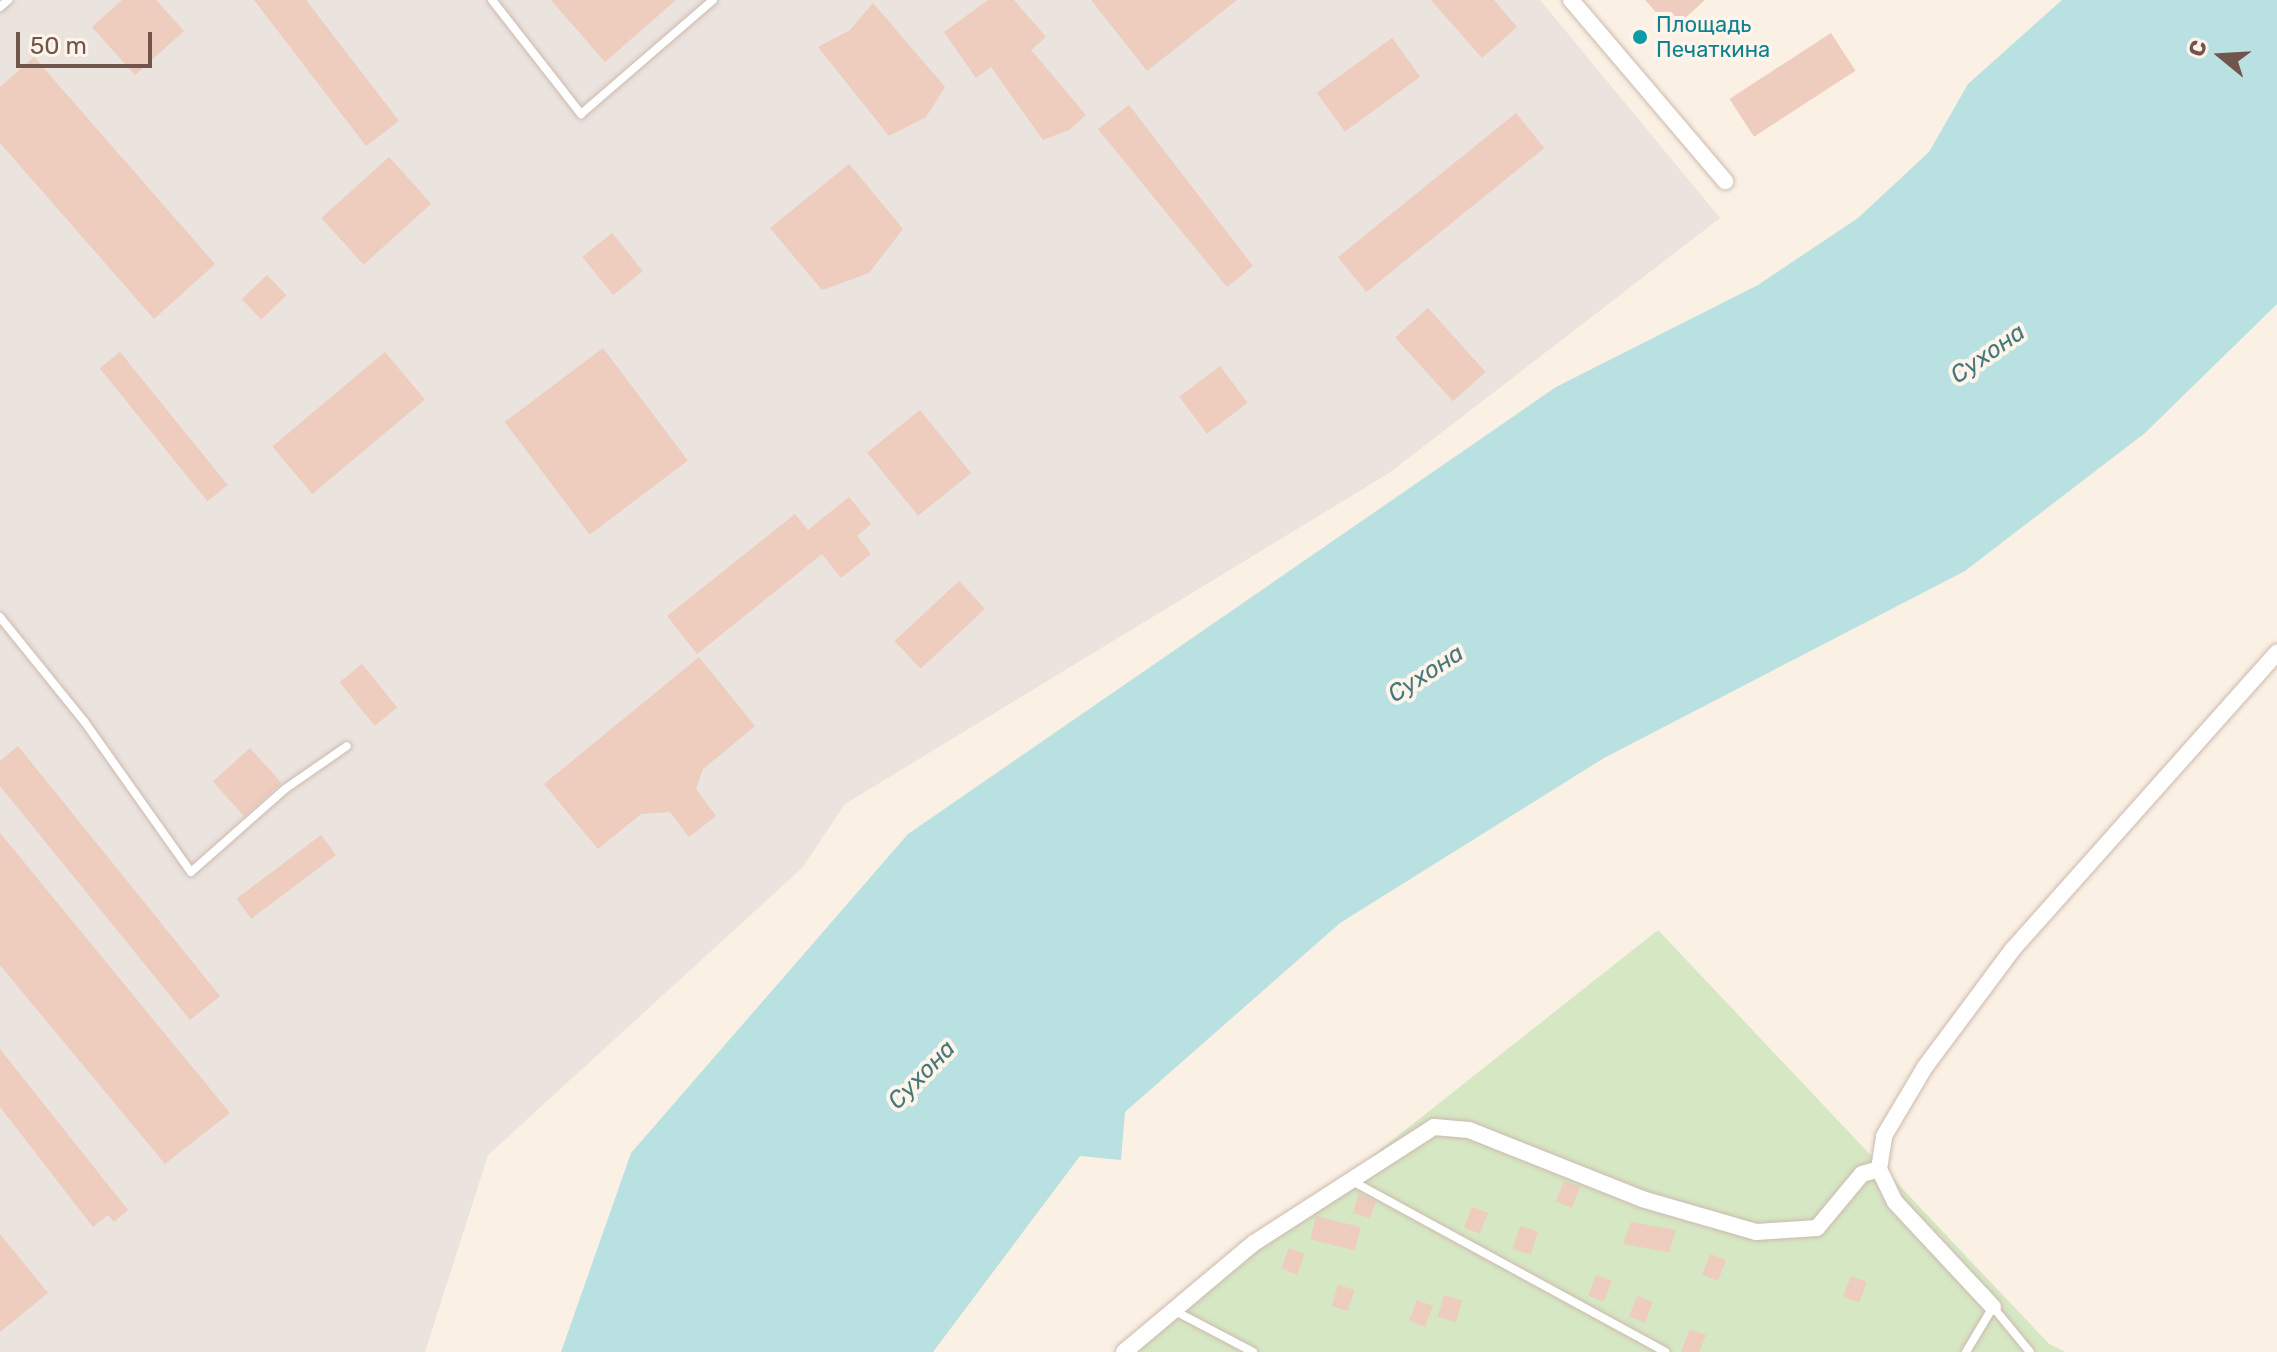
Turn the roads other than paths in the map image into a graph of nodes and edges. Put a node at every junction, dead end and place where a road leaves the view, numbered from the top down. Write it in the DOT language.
graph roads {
  1 [pos="8,0"];
  2 [pos="492,0"];
  3 [pos="713,0"];
  4 [pos="1571,0"];
  5 [pos="0,7"];
  6 [pos="1725,181"];
  7 [pos="0,617"];
  8 [pos="2277,653"];
  9 [pos="347,746"];
  10 [pos="1879,1169"];
  11 [pos="1352,1181"];
  12 [pos="1993,1307"];
  13 [pos="1170,1309"];
  14 [pos="1124,1352"];
  15 [pos="1253,1352"];
  16 [pos="1665,1352"];
  17 [pos="1966,1352"];
  18 [pos="2030,1352"];
  1 -- 5 [label="lane"];
  2 -- 3 [label="lane"];
  4 -- 6 [label="street"];
  7 -- 9 [label="lane"];
  8 -- 10 [label="street"];
  10 -- 11 [label="street"];
  10 -- 12 [label="street"];
  11 -- 13 [label="street"];
  11 -- 16 [label="lane"];
  12 -- 17 [label="lane"];
  12 -- 18 [label="lane"];
  13 -- 14 [label="street"];
  13 -- 15 [label="lane"];
}
